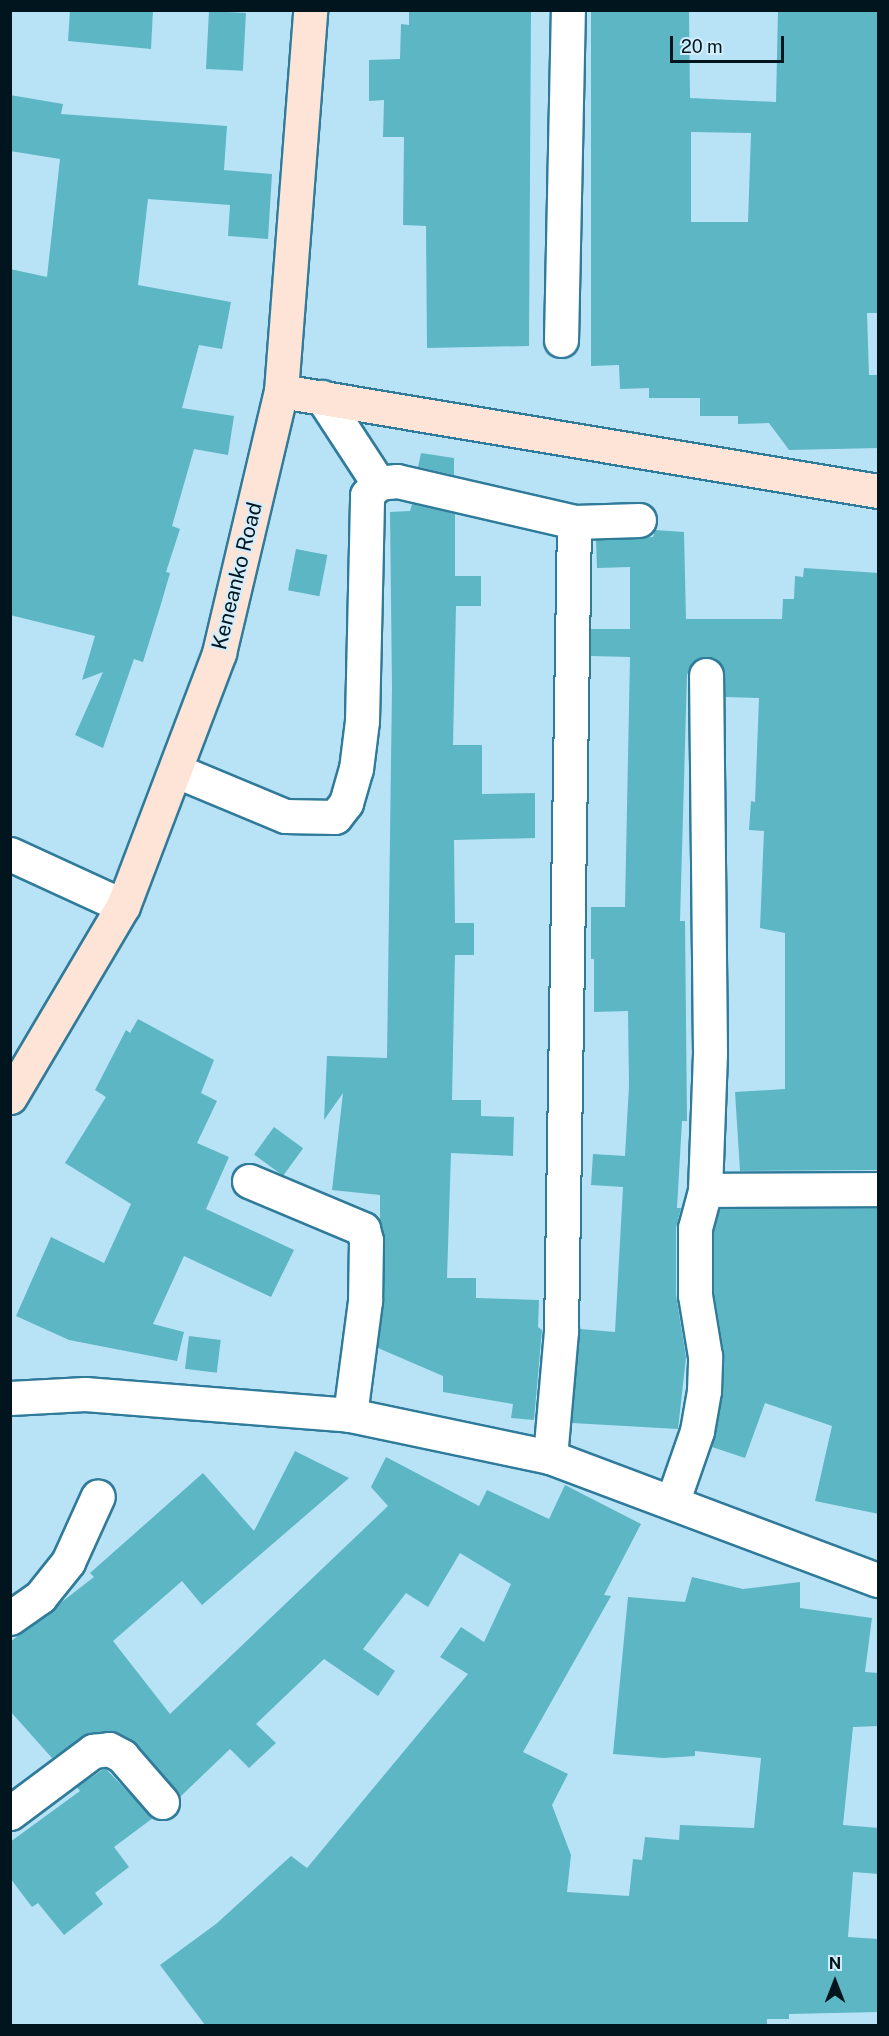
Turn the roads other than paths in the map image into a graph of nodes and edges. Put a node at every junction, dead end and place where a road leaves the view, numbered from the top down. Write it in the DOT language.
graph roads {
  1 [pos="310,10"];
  2 [pos="568,10"];
  3 [pos="561,340"];
  4 [pos="281,391"];
  5 [pos="322,398"];
  6 [pos="378,483"];
  7 [pos="879,491"];
  8 [pos="639,520"];
  9 [pos="574,522"];
  10 [pos="706,675"];
  11 [pos="177,771"];
  12 [pos="10,854"];
  13 [pos="123,906"];
  14 [pos="10,1097"];
  15 [pos="249,1181"];
  16 [pos="879,1189"];
  17 [pos="705,1190"];
  18 [pos="10,1398"];
  19 [pos="350,1415"];
  20 [pos="550,1457"];
  21 [pos="98,1496"];
  22 [pos="673,1500"];
  23 [pos="879,1580"];
  24 [pos="10,1618"];
  25 [pos="162,1802"];
  26 [pos="11,1812"];
  1 -- 4 [label="street, Keneanko Road"];
  2 -- 3 [label="street"];
  4 -- 5 [label="street"];
  4 -- 11 [label="street, Keneanko Road"];
  5 -- 6 [label="street"];
  5 -- 7 [label="street"];
  6 -- 9 [label="street"];
  6 -- 11 [label="street"];
  8 -- 9 [label="street"];
  9 -- 20 [label="street"];
  10 -- 17 [label="street"];
  11 -- 13 [label="street, Keneanko Road"];
  12 -- 13 [label="street"];
  13 -- 14 [label="street, Keneanko Road"];
  15 -- 19 [label="street"];
  16 -- 17 [label="street"];
  17 -- 22 [label="street"];
  18 -- 19 [label="street"];
  19 -- 20 [label="street"];
  20 -- 22 [label="street"];
  21 -- 24 [label="street"];
  22 -- 23 [label="street"];
  25 -- 26 [label="street"];
}
